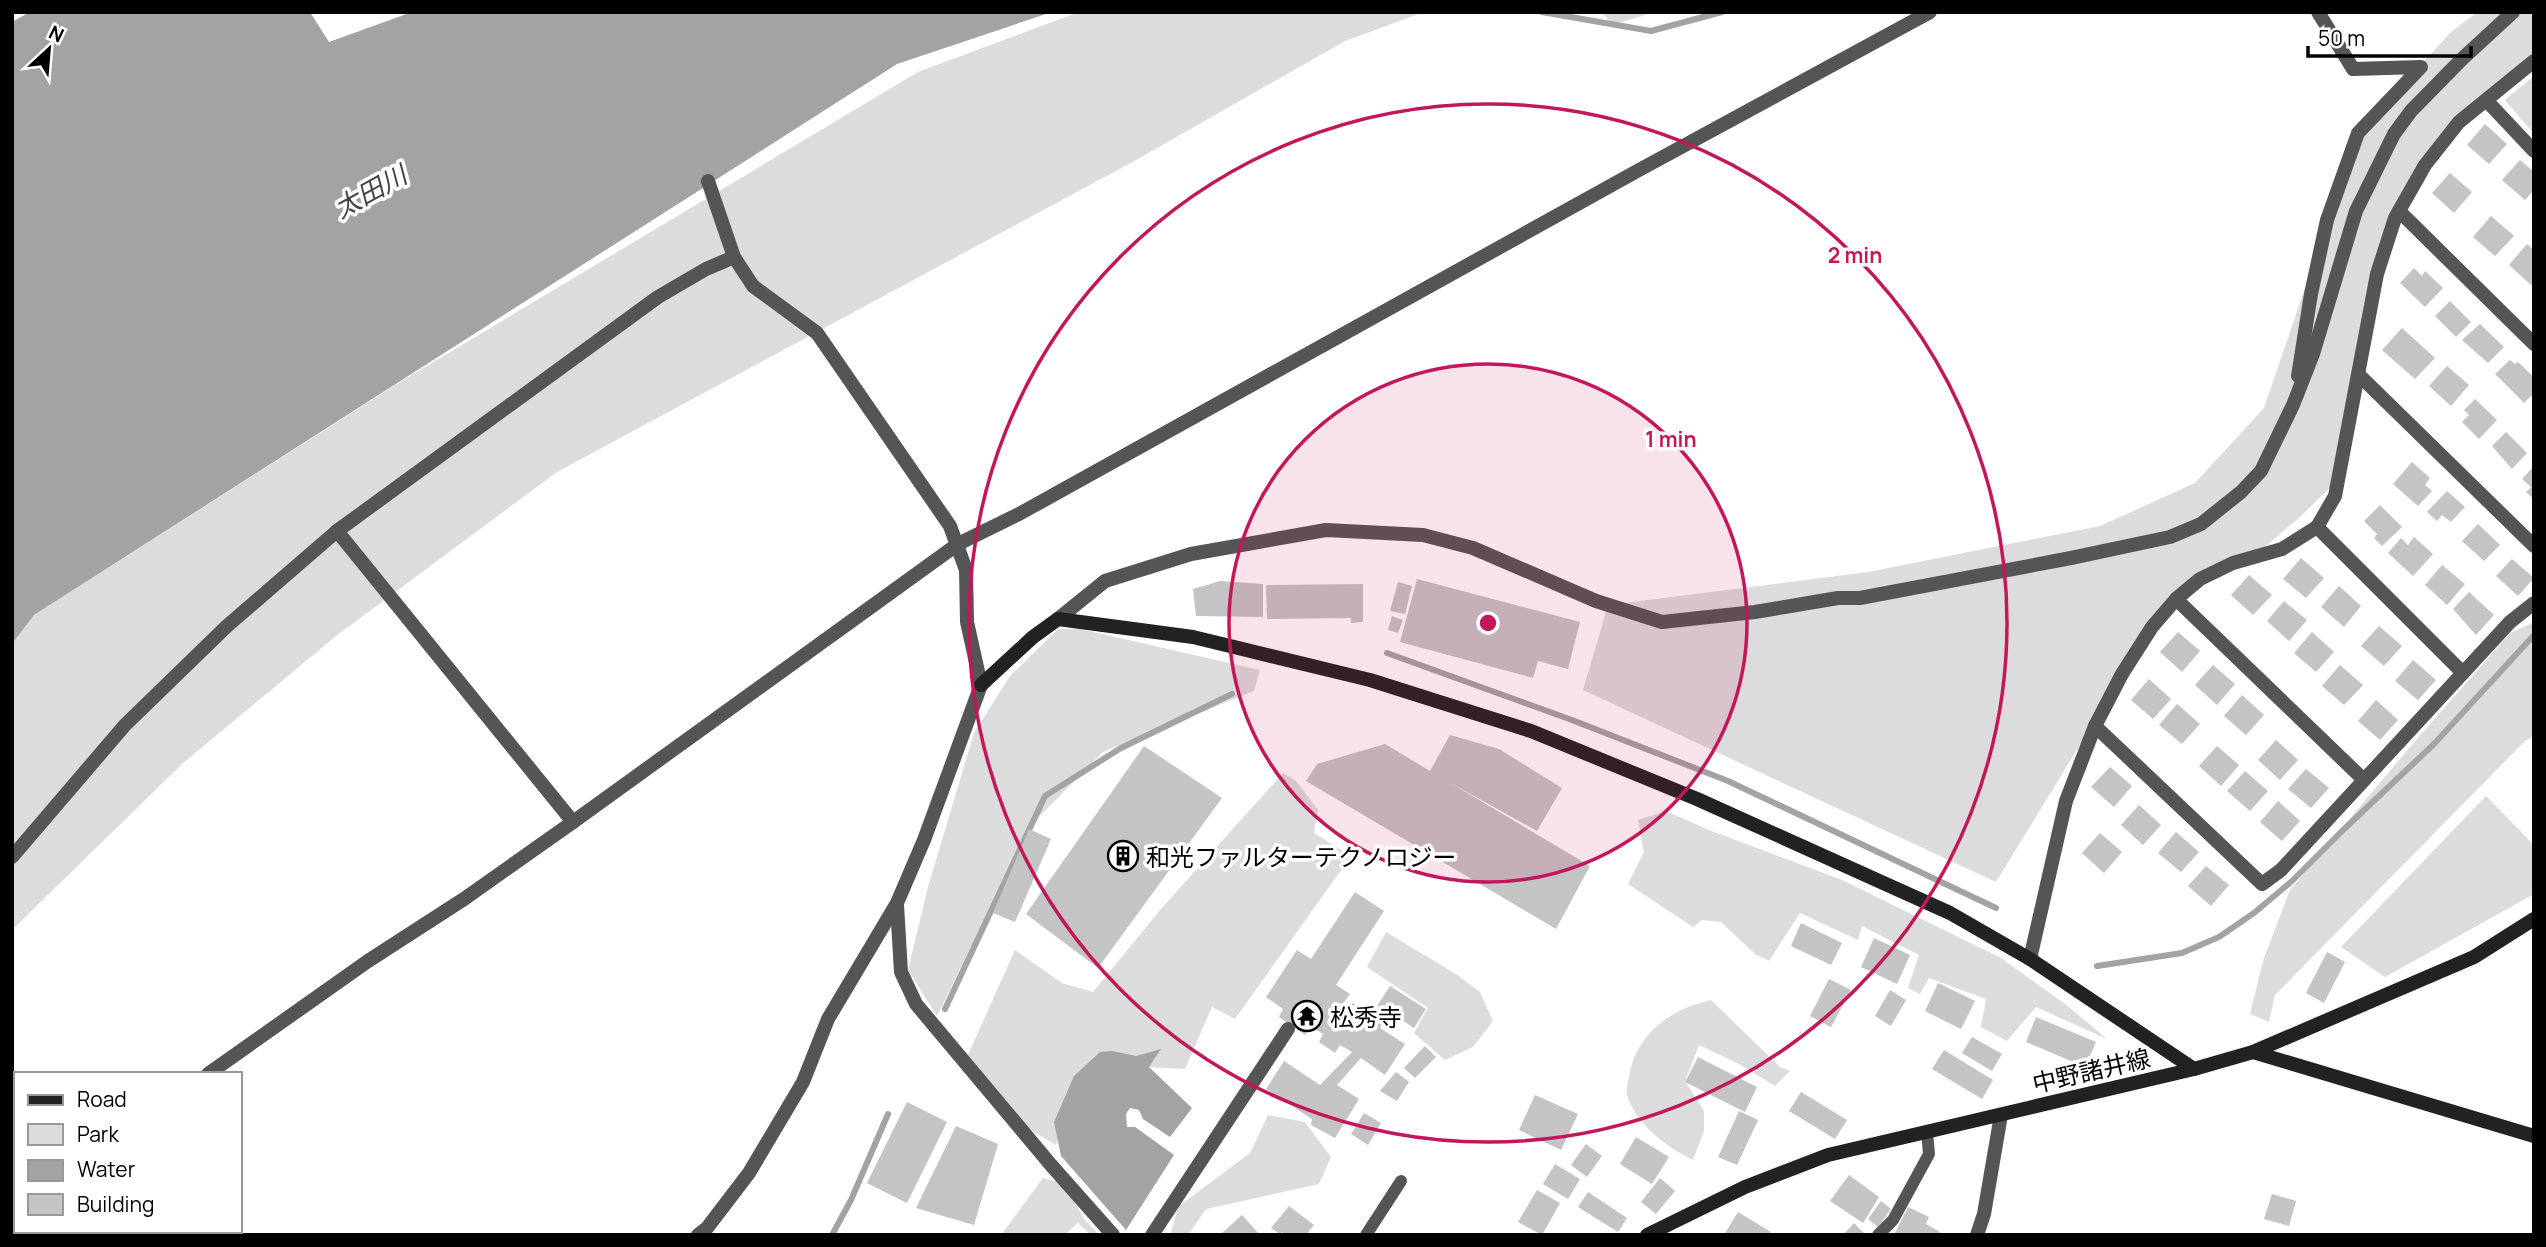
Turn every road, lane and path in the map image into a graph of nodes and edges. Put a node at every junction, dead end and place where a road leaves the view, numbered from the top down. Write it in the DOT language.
graph roads {
  1 [pos="1930,12"];
  2 [pos="2318,12"];
  3 [pos="2513,12"];
  4 [pos="2534,61"];
  5 [pos="2486,100"];
  6 [pos="2534,151"];
  7 [pos="708,181"];
  8 [pos="2399,211"];
  9 [pos="734,257"];
  10 [pos="2534,344"];
  11 [pos="2359,375"];
  12 [pos="2293,405"];
  13 [pos="2317,527"];
  14 [pos="337,531"];
  15 [pos="958,544"];
  16 [pos="2534,546"];
  17 [pos="2176,599"];
  18 [pos="2534,603"];
  19 [pos="1058,619"];
  20 [pos="2463,673"];
  21 [pos="981,685"];
  22 [pos="2095,726"];
  23 [pos="2364,780"];
  24 [pos="573,822"];
  25 [pos="12,857"];
  26 [pos="897,903"];
  27 [pos="2534,919"];
  28 [pos="2031,959"];
  29 [pos="1288,1029"];
  30 [pos="2253,1052"];
  31 [pos="2194,1069"];
  32 [pos="211,1072"];
  33 [pos="2001,1115"];
  34 [pos="1927,1132"];
  35 [pos="2534,1136"];
  36 [pos="1401,1181"];
  37 [pos="698,1235"];
  38 [pos="1113,1235"];
  39 [pos="1152,1235"];
  40 [pos="1366,1235"];
  41 [pos="1647,1235"];
  42 [pos="1878,1235"];
  43 [pos="1977,1235"];
  1 -- 15 [label="street"];
  2 -- 12 [label="street"];
  3 -- 12 [label="street"];
  4 -- 5 [label="street"];
  5 -- 6 [label="street"];
  5 -- 8 [label="street"];
  7 -- 9 [label="street"];
  8 -- 10 [label="street"];
  8 -- 11 [label="street"];
  9 -- 14 [label="street"];
  9 -- 15 [label="street"];
  11 -- 13 [label="street"];
  11 -- 16 [label="street"];
  12 -- 19 [label="street"];
  13 -- 17 [label="street"];
  13 -- 20 [label="street"];
  14 -- 24 [label="street"];
  14 -- 25 [label="street"];
  15 -- 21 [label="street"];
  15 -- 24 [label="street"];
  17 -- 22 [label="street"];
  17 -- 23 [label="street"];
  18 -- 20 [label="street"];
  19 -- 21 [label="street"];
  19 -- 28 [label="street"];
  20 -- 23 [label="street"];
  21 -- 26 [label="street"];
  22 -- 23 [label="street"];
  22 -- 28 [label="street"];
  24 -- 32 [label="street"];
  26 -- 37 [label="street"];
  26 -- 38 [label="street"];
  27 -- 30 [label="street, 中野諸井線"];
  28 -- 31 [label="street"];
  29 -- 39 [label="street"];
  30 -- 31 [label="street, 中野諸井線"];
  30 -- 35 [label="street"];
  31 -- 33 [label="street, 中野諸井線"];
  33 -- 34 [label="street, 中野諸井線"];
  33 -- 43 [label="street"];
  34 -- 41 [label="street, 中野諸井線"];
  34 -- 42 [label="lane"];
  36 -- 40 [label="lane"];
}
